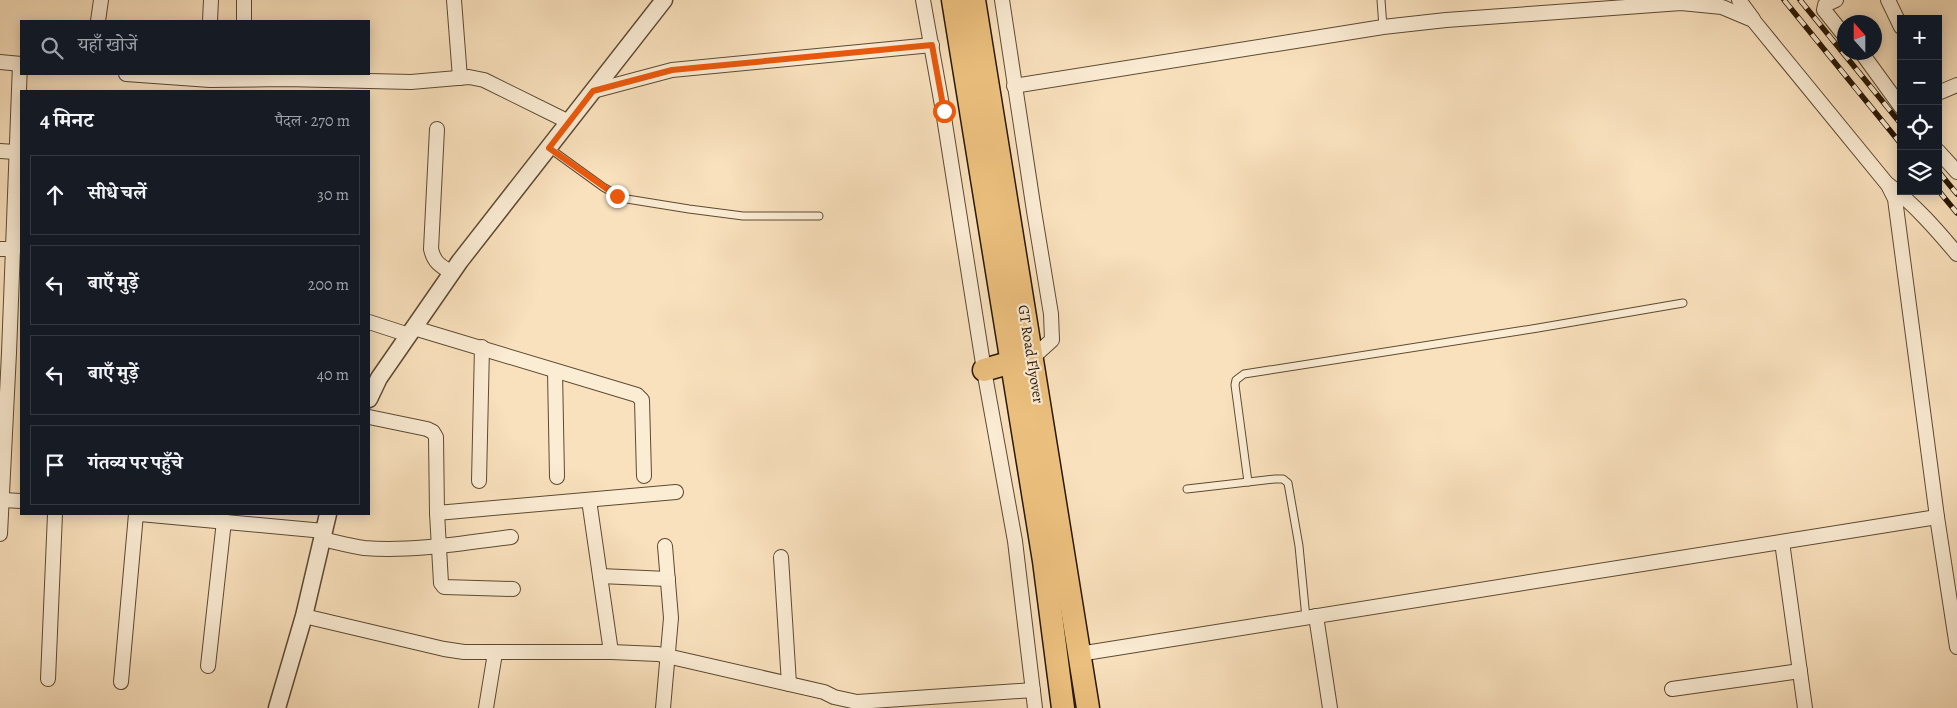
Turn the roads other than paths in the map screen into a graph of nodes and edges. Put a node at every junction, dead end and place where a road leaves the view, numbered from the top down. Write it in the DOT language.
graph roads {
  1 [pos="101,0"];
  2 [pos="211,0"];
  3 [pos="244,0"];
  4 [pos="454,0"];
  5 [pos="664,0"];
  6 [pos="923,0"];
  7 [pos="953,0"];
  8 [pos="974,0"];
  9 [pos="1002,0"];
  10 [pos="1381,0"];
  11 [pos="1738,0"];
  12 [pos="1836,0"];
  13 [pos="1888,0"];
  14 [pos="1897,19"];
  15 [pos="98,20"];
  16 [pos="210,20"];
  17 [pos="244,20"];
  18 [pos="1753,20"];
  19 [pos="1837,26"];
  20 [pos="1383,27"];
  21 [pos="932,45"];
  22 [pos="1867,60"];
  23 [pos="0,62"];
  24 [pos="20,64"];
  25 [pos="130,75"];
  26 [pos="246,76"];
  27 [pos="210,77"];
  28 [pos="460,78"];
  29 [pos="168,84"];
  30 [pos="1957,85"];
  31 [pos="1014,86"];
  32 [pos="593,91"];
  33 [pos="1942,91"];
  34 [pos="1899,105"];
  35 [pos="569,122"];
  36 [pos="437,129"];
  37 [pos="549,148"];
  38 [pos="0,151"];
  39 [pos="15,152"];
  40 [pos="1946,154"];
  41 [pos="18,170"];
  42 [pos="1957,172"];
  43 [pos="1888,185"];
  44 [pos="18,215"];
  45 [pos="819,216"];
  46 [pos="7,249"];
  47 [pos="1957,254"];
  48 [pos="452,273"];
  49 [pos="1683,303"];
  50 [pos="370,322"];
  51 [pos="411,331"];
  52 [pos="482,347"];
  53 [pos="5,353"];
  54 [pos="1022,360"];
  55 [pos="984,370"];
  56 [pos="555,371"];
  57 [pos="370,396"];
  58 [pos="370,417"];
  59 [pos="2,459"];
  60 [pos="644,476"];
  61 [pos="557,477"];
  62 [pos="479,480"];
  63 [pos="1248,482"];
  64 [pos="1187,489"];
  65 [pos="676,492"];
  66 [pos="3,500"];
  67 [pos="589,500"];
  68 [pos="20,501"];
  69 [pos="437,514"];
  70 [pos="54,515"];
  71 [pos="136,515"];
  72 [pos="168,515"];
  73 [pos="328,515"];
  74 [pos="1936,517"];
  75 [pos="260,519"];
  76 [pos="224,521"];
  77 [pos="0,534"];
  78 [pos="323,535"];
  79 [pos="511,537"];
  80 [pos="1782,542"];
  81 [pos="438,546"];
  82 [pos="665,546"];
  83 [pos="781,557"];
  84 [pos="600,576"];
  85 [pos="668,579"];
  86 [pos="1952,581"];
  87 [pos="513,589"];
  88 [pos="304,616"];
  89 [pos="1311,617"];
  90 [pos="1957,647"];
  91 [pos="610,652"];
  92 [pos="495,653"];
  93 [pos="1079,654"];
  94 [pos="667,655"];
  95 [pos="208,666"];
  96 [pos="1800,671"];
  97 [pos="48,679"];
  98 [pos="121,682"];
  99 [pos="789,684"];
  100 [pos="1672,689"];
  101 [pos="1033,690"];
  102 [pos="277,708"];
  103 [pos="486,708"];
  104 [pos="663,708"];
  105 [pos="1034,708"];
  106 [pos="1063,708"];
  107 [pos="1088,708"];
  108 [pos="1330,708"];
  109 [pos="1805,708"];
  1 -- 15 [label="street"];
  2 -- 16 [label="street"];
  3 -- 17 [label="street"];
  4 -- 28 [label="street"];
  5 -- 32 [label="street"];
  6 -- 21 [label="street"];
  7 -- 54 [label="highway, GT Road Flyover"];
  8 -- 54 [label="highway, GT Road Flyover"];
  9 -- 31 [label="street"];
  10 -- 20 [label="lane"];
  11 -- 18 [label="street"];
  12 -- 19 [label="street"];
  13 -- 14 [label="street"];
  18 -- 20 [label="street"];
  18 -- 43 [label="street"];
  20 -- 31 [label="street"];
  21 -- 32 [label="street"];
  21 -- 55 [label="street"];
  22 -- 34 [label="street"];
  23 -- 24 [label="street"];
  24 -- 39 [label="street"];
  25 -- 29 [label="street"];
  26 -- 27 [label="street"];
  26 -- 28 [label="street"];
  27 -- 29 [label="street"];
  28 -- 35 [label="street"];
  30 -- 33 [label="street"];
  31 -- 54 [label="street"];
  32 -- 35 [label="street"];
  35 -- 37 [label="street"];
  36 -- 48 [label="street"];
  37 -- 45 [label="lane"];
  37 -- 48 [label="street"];
  38 -- 39 [label="street"];
  39 -- 41 [label="street"];
  40 -- 42 [label="street"];
  41 -- 44 [label="street"];
  43 -- 47 [label="street"];
  43 -- 74 [label="street"];
  44 -- 46 [label="street"];
  46 -- 53 [label="street"];
  48 -- 51 [label="street"];
  49 -- 63 [label="lane"];
  50 -- 51 [label="street"];
  51 -- 52 [label="street"];
  51 -- 57 [label="street"];
  52 -- 56 [label="street"];
  52 -- 62 [label="street"];
  53 -- 59 [label="street"];
  54 -- 55 [label="highway"];
  54 -- 93 [label="highway, GT Road Flyover"];
  54 -- 106 [label="highway, GT Road Flyover"];
  55 -- 101 [label="street"];
  56 -- 60 [label="street"];
  56 -- 61 [label="street"];
  58 -- 69 [label="street"];
  59 -- 66 [label="street"];
  63 -- 64 [label="lane"];
  63 -- 89 [label="lane"];
  65 -- 67 [label="street"];
  66 -- 68 [label="street"];
  66 -- 77 [label="street"];
  67 -- 69 [label="street"];
  67 -- 84 [label="street"];
  69 -- 81 [label="street"];
  70 -- 97 [label="street"];
  71 -- 98 [label="street"];
  72 -- 76 [label="street"];
  73 -- 78 [label="street"];
  74 -- 80 [label="street"];
  74 -- 86 [label="street"];
  75 -- 76 [label="street"];
  75 -- 78 [label="street"];
  76 -- 95 [label="street"];
  78 -- 81 [label="street"];
  78 -- 88 [label="street"];
  79 -- 81 [label="street"];
  80 -- 89 [label="street"];
  80 -- 96 [label="street"];
  81 -- 87 [label="street"];
  82 -- 85 [label="street"];
  83 -- 99 [label="street"];
  84 -- 85 [label="street"];
  84 -- 91 [label="street"];
  85 -- 94 [label="street"];
  86 -- 90 [label="street"];
  88 -- 92 [label="street"];
  88 -- 102 [label="street"];
  89 -- 93 [label="street"];
  89 -- 108 [label="street"];
  91 -- 92 [label="street"];
  91 -- 94 [label="street"];
  92 -- 103 [label="street"];
  93 -- 107 [label="highway, GT Road Flyover"];
  94 -- 99 [label="street"];
  94 -- 104 [label="street"];
  96 -- 100 [label="street"];
  96 -- 109 [label="street"];
  99 -- 101 [label="street"];
  101 -- 105 [label="street"];
}
